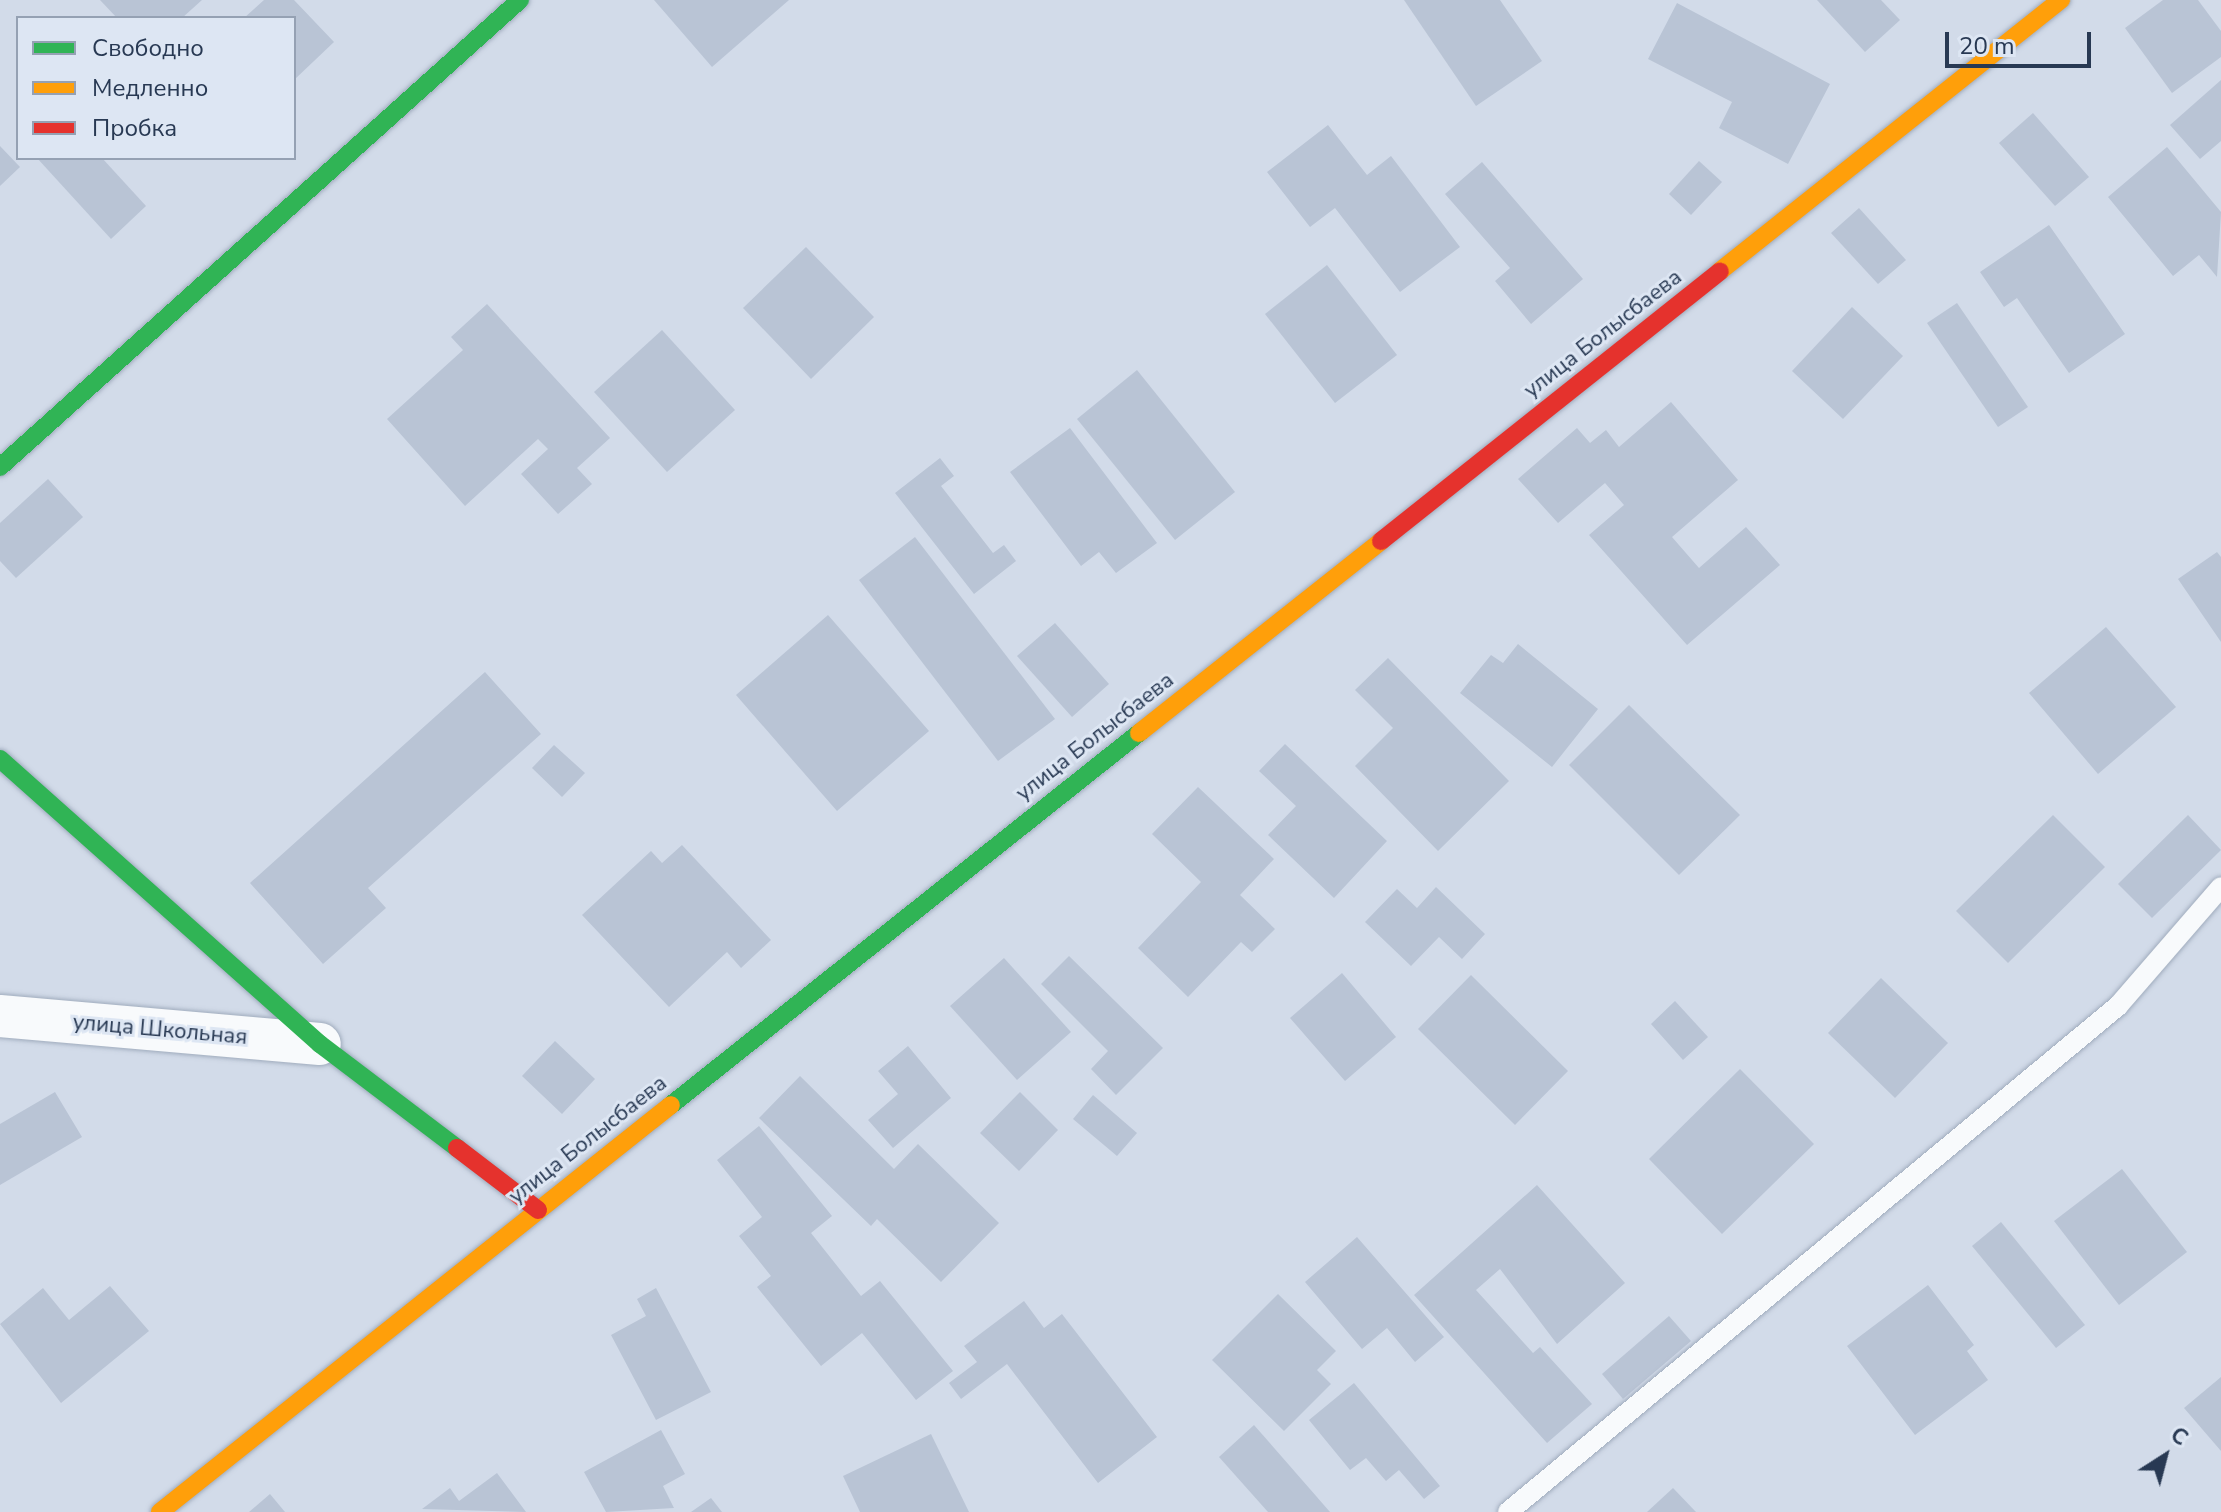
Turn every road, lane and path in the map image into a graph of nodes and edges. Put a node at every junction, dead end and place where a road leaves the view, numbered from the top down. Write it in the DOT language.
graph roads {
  1 [pos="520,0"];
  2 [pos="2061,0"];
  3 [pos="0,467"];
  4 [pos="0,759"];
  5 [pos="2221,887"];
  6 [pos="0,1016"];
  7 [pos="320,1044"];
  8 [pos="538,1210"];
  9 [pos="160,1512"];
  10 [pos="1508,1512"];
  1 -- 3 [label="street"];
  2 -- 8 [label="street, улица Болысбаева"];
  4 -- 7 [label="street"];
  5 -- 10 [label="lane"];
  6 -- 7 [label="street, улица Школьная"];
  7 -- 8 [label="street"];
  8 -- 9 [label="street, улица Болысбаева"];
}
